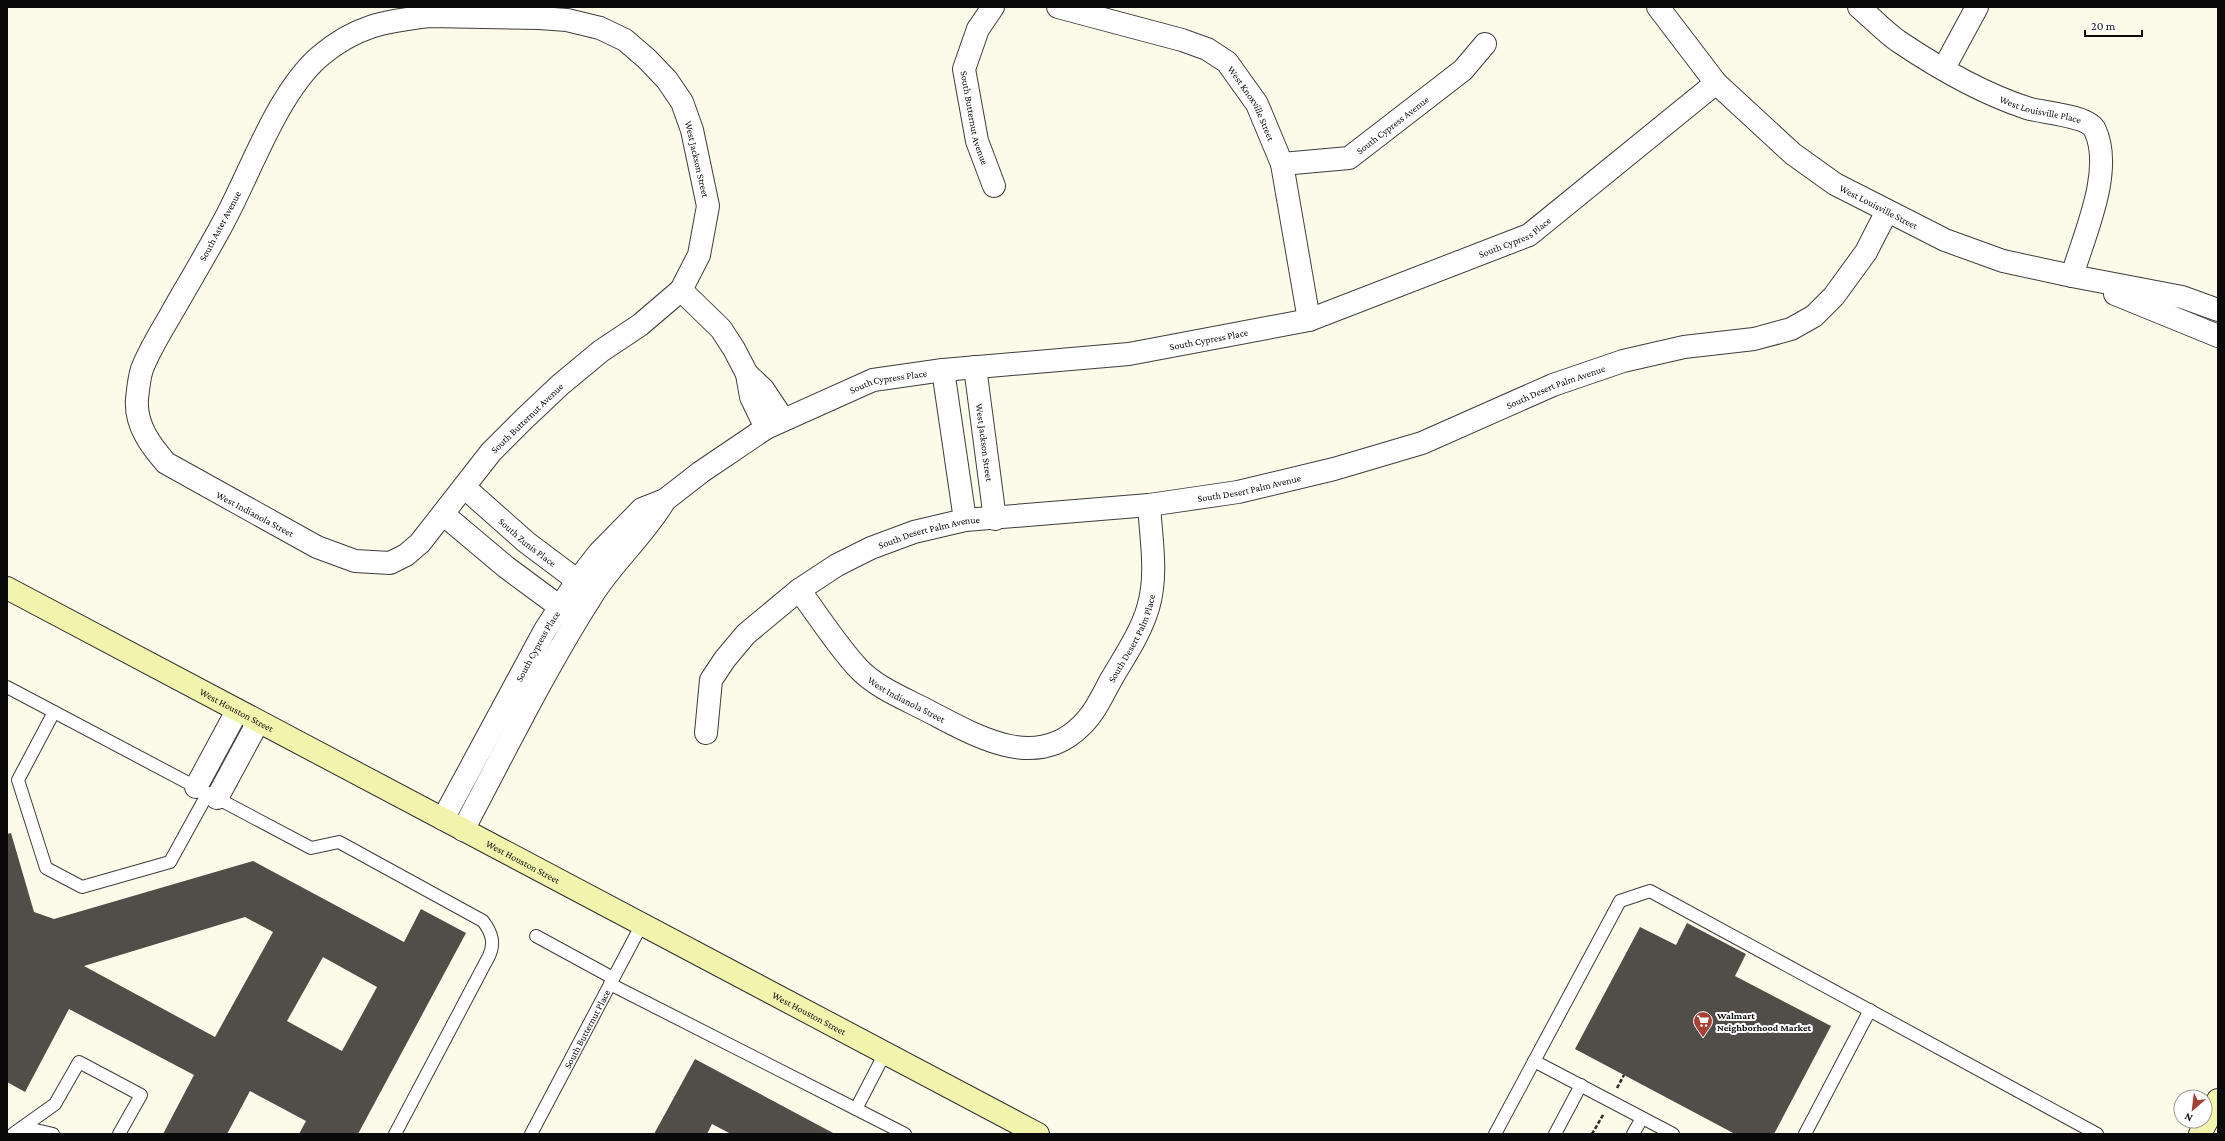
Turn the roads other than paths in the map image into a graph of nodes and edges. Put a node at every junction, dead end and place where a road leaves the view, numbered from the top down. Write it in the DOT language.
graph roads {
  1 [pos="993,7"];
  2 [pos="1058,7"];
  3 [pos="1658,7"];
  4 [pos="1859,7"];
  5 [pos="1977,7"];
  6 [pos="340,42"];
  7 [pos="1485,44"];
  8 [pos="1944,68"];
  9 [pos="1716,83"];
  10 [pos="1282,164"];
  11 [pos="994,186"];
  12 [pos="1882,209"];
  13 [pos="2072,276"];
  14 [pos="681,290"];
  15 [pos="2218,310"];
  16 [pos="1309,320"];
  17 [pos="2218,336"];
  18 [pos="975,367"];
  19 [pos="943,370"];
  20 [pos="775,424"];
  21 [pos="142,428"];
  22 [pos="464,487"];
  23 [pos="1149,505"];
  24 [pos="443,514"];
  25 [pos="995,519"];
  26 [pos="965,520"];
  27 [pos="541,554"];
  28 [pos="390,563"];
  29 [pos="521,579"];
  30 [pos="585,587"];
  31 [pos="7,588"];
  32 [pos="799,590"];
  33 [pos="560,607"];
  34 [pos="7,687"];
  35 [pos="237,710"];
  36 [pos="54,712"];
  37 [pos="258,722"];
  38 [pos="706,733"];
  39 [pos="1051,745"];
  40 [pos="207,793"];
  41 [pos="443,819"];
  42 [pos="463,830"];
  43 [pos="642,924"];
  44 [pos="536,936"];
  45 [pos="612,981"];
  46 [pos="1870,1010"];
  47 [pos="885,1053"];
  48 [pos="1534,1061"];
  49 [pos="1581,1085"];
  50 [pos="2218,1100"];
  51 [pos="856,1109"];
  52 [pos="1642,1118"];
  53 [pos="18,1130"];
  54 [pos="53,1134"];
  55 [pos="119,1134"];
  56 [pos="395,1134"];
  57 [pos="531,1134"];
  58 [pos="905,1134"];
  59 [pos="1037,1134"];
  60 [pos="1495,1134"];
  61 [pos="1555,1134"];
  62 [pos="1633,1134"];
  63 [pos="1673,1134"];
  64 [pos="1805,1134"];
  65 [pos="2097,1134"];
  66 [pos="2200,1134"];
  1 -- 11 [label="street, South Butternut Avenue"];
  2 -- 10 [label="street, West Knoxville Street"];
  3 -- 9 [label="street, West Louisville Street"];
  4 -- 8 [label="street, West Louisville Place"];
  5 -- 8 [label="street"];
  6 -- 14 [label="street, West Jackson Street"];
  6 -- 21 [label="street, South Aster Avenue"];
  7 -- 10 [label="street, South Cypress Avenue"];
  8 -- 13 [label="street, West Louisville Place"];
  9 -- 12 [label="street, West Louisville Street"];
  9 -- 16 [label="street, South Cypress Place"];
  10 -- 16 [label="street, West Knoxville Street"];
  12 -- 13 [label="street, West Louisville Street"];
  12 -- 23 [label="street, South Desert Palm Avenue"];
  13 -- 15 [label="street, West Louisville Street"];
  13 -- 17 [label="street, West Louisville Street"];
  14 -- 20 [label="street"];
  14 -- 22 [label="street, South Butternut Avenue"];
  16 -- 18 [label="street, South Cypress Place"];
  18 -- 19 [label="street, South Cypress Place"];
  18 -- 25 [label="street, West Jackson Street"];
  19 -- 20 [label="street, South Cypress Place"];
  19 -- 26 [label="street"];
  20 -- 30 [label="street, South Cypress Place"];
  21 -- 28 [label="street, West Indianola Street"];
  22 -- 24 [label="street, South Butternut Avenue"];
  22 -- 27 [label="street, South Zunis Place"];
  23 -- 25 [label="street, South Desert Palm Avenue"];
  23 -- 39 [label="street, South Desert Palm Place"];
  24 -- 28 [label="street, South Butternut Avenue"];
  24 -- 29 [label="street"];
  25 -- 26 [label="street, South Desert Palm Avenue"];
  26 -- 32 [label="street, South Desert Palm Avenue"];
  27 -- 29 [label="street"];
  27 -- 30 [label="street, South Zunis Place"];
  29 -- 33 [label="street"];
  30 -- 33 [label="street, South Cypress Place"];
  30 -- 42 [label="street, South Cypress Place"];
  31 -- 35 [label="main road, West Houston Street"];
  32 -- 38 [label="street, South Desert Palm Avenue"];
  32 -- 39 [label="street, West Indianola Street"];
  33 -- 41 [label="street, South Cypress Place"];
  34 -- 36 [label="lane"];
  35 -- 37 [label="main road, West Houston Street"];
  35 -- 40 [label="street"];
  36 -- 40 [label="lane"];
  36 -- 40 [label="lane"];
  37 -- 40 [label="street"];
  37 -- 41 [label="main road, West Houston Street"];
  40 -- 56 [label="lane"];
  41 -- 42 [label="main road, West Houston Street"];
  42 -- 43 [label="main road, West Houston Street"];
  43 -- 45 [label="lane, South Butternut Place"];
  43 -- 47 [label="main road, West Houston Street"];
  44 -- 45 [label="lane"];
  45 -- 51 [label="lane"];
  45 -- 57 [label="lane, South Butternut Place"];
  46 -- 48 [label="lane"];
  46 -- 64 [label="lane"];
  46 -- 65 [label="lane"];
  47 -- 51 [label="lane"];
  47 -- 59 [label="main road, West Houston Street"];
  48 -- 49 [label="lane"];
  48 -- 60 [label="lane"];
  49 -- 52 [label="lane"];
  49 -- 61 [label="lane"];
  50 -- 66 [label="main road"];
  51 -- 58 [label="lane"];
  52 -- 62 [label="lane"];
  52 -- 63 [label="lane"];
  53 -- 54 [label="lane"];
  53 -- 55 [label="lane"];
}
